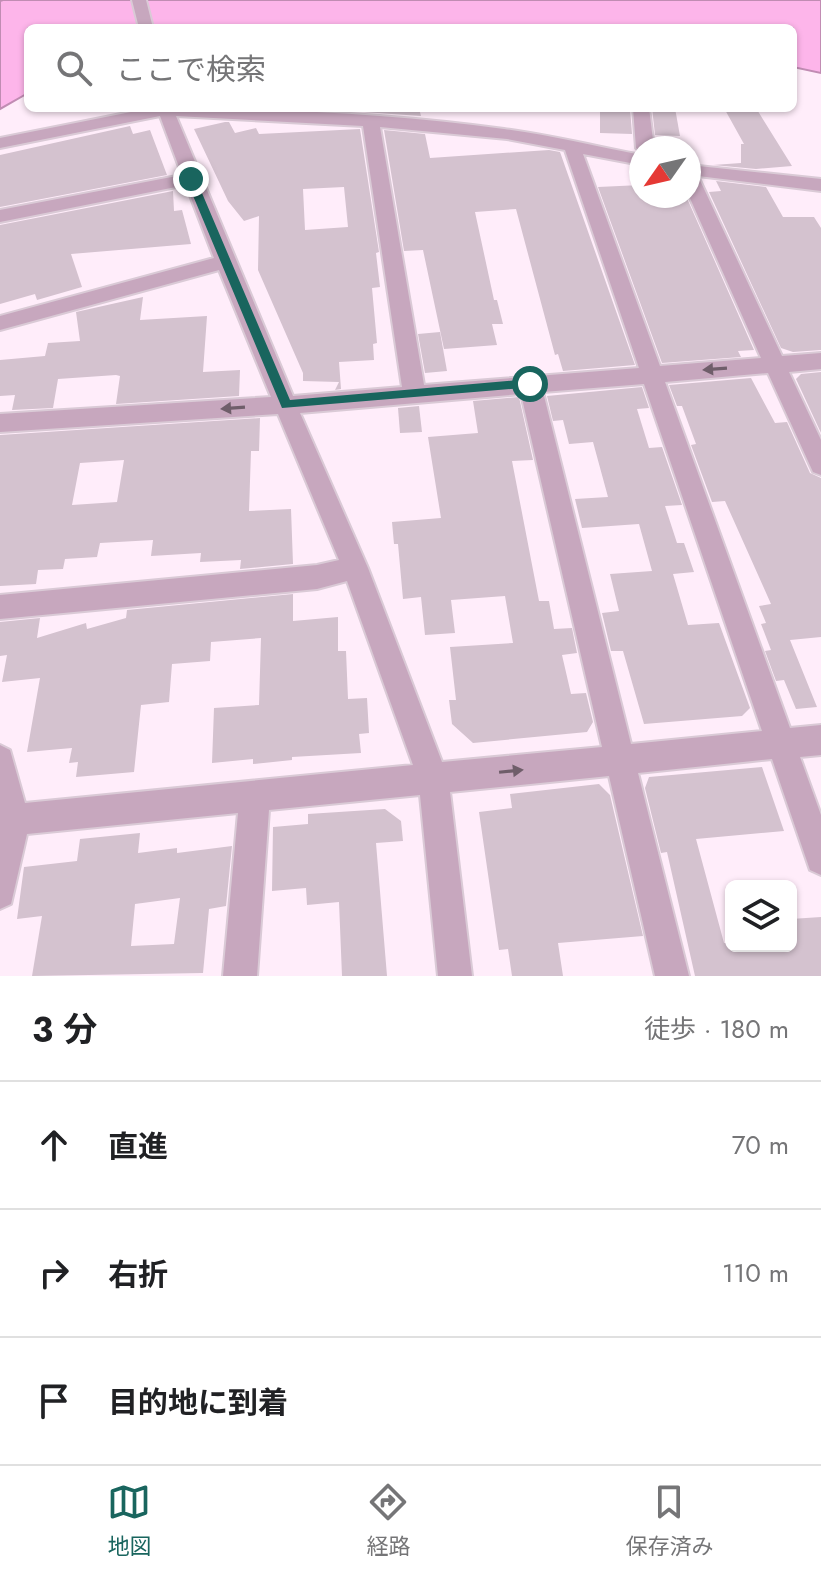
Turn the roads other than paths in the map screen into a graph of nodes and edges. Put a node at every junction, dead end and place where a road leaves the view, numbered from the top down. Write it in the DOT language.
graph roads {
  1 [pos="139,0"];
  2 [pos="145,24"];
  3 [pos="151,112"];
  4 [pos="167,112"];
  5 [pos="210,112"];
  6 [pos="641,112"];
  7 [pos="371,123"];
  8 [pos="644,136"];
  9 [pos="0,143"];
  10 [pos="572,146"];
  11 [pos="629,158"];
  12 [pos="701,172"];
  13 [pos="191,179"];
  14 [pos="821,185"];
  15 [pos="701,203"];
  16 [pos="0,216"];
  17 [pos="225,262"];
  18 [pos="0,323"];
  19 [pos="821,361"];
  20 [pos="774,365"];
  21 [pos="654,374"];
  22 [pos="530,384"];
  23 [pos="414,393"];
  24 [pos="286,405"];
  25 [pos="0,423"];
  26 [pos="821,465"];
  27 [pos="355,568"];
  28 [pos="0,607"];
  29 [pos="821,740"];
  30 [pos="781,743"];
  31 [pos="0,760"];
  32 [pos="622,760"];
  33 [pos="433,778"];
  34 [pos="255,795"];
  35 [pos="7,821"];
  36 [pos="821,859"];
  37 [pos="0,893"];
  38 [pos="240,976"];
  39 [pos="455,976"];
  40 [pos="672,976"];
  1 -- 2 [label="street"];
  3 -- 9 [label="street"];
  4 -- 13 [label="street"];
  5 -- 7 [label="street"];
  6 -- 8 [label="street"];
  7 -- 10 [label="street"];
  7 -- 23 [label="street"];
  10 -- 11 [label="street"];
  10 -- 21 [label="street"];
  12 -- 14 [label="street"];
  13 -- 16 [label="street"];
  13 -- 17 [label="street"];
  15 -- 20 [label="street"];
  17 -- 18 [label="street"];
  17 -- 24 [label="street"];
  19 -- 20 [label="street"];
  20 -- 21 [label="street, one-way"];
  20 -- 26 [label="street"];
  21 -- 22 [label="street"];
  21 -- 30 [label="street"];
  22 -- 23 [label="street"];
  22 -- 32 [label="street"];
  23 -- 24 [label="street"];
  24 -- 25 [label="street, one-way"];
  24 -- 27 [label="street"];
  27 -- 28 [label="street"];
  27 -- 33 [label="street"];
  29 -- 30 [label="street"];
  30 -- 32 [label="street"];
  30 -- 36 [label="street"];
  31 -- 35 [label="street"];
  33 -- 32 [label="street, one-way"];
  32 -- 40 [label="street"];
  33 -- 34 [label="street"];
  33 -- 39 [label="street"];
  34 -- 35 [label="street"];
  34 -- 38 [label="street"];
  35 -- 37 [label="street"];
}
